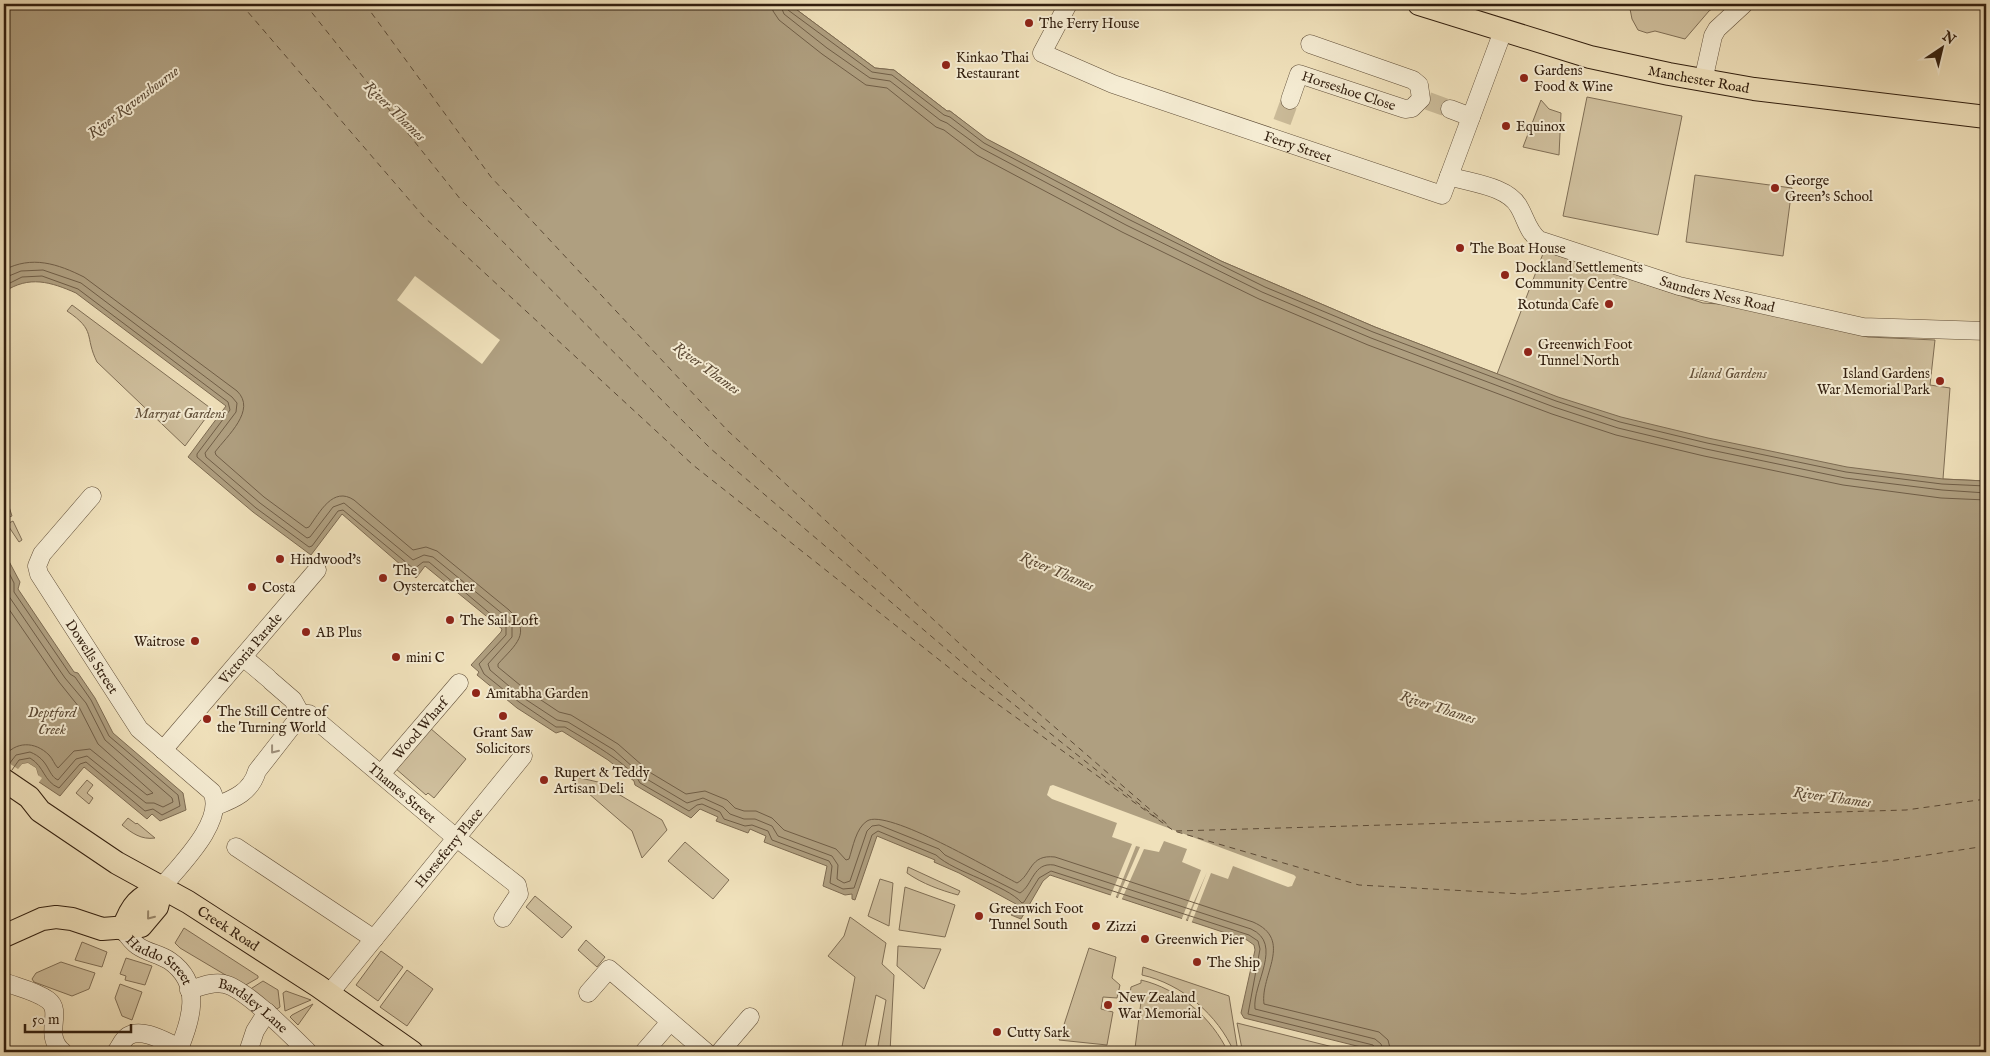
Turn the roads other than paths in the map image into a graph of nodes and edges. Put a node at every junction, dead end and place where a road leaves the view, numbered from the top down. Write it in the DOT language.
graph roads {
  1 [pos="1068,4"];
  2 [pos="1423,4"];
  3 [pos="1744,4"];
  4 [pos="1503,31"];
  5 [pos="1310,44"];
  6 [pos="1703,81"];
  7 [pos="1290,100"];
  8 [pos="1450,109"];
  9 [pos="1470,117"];
  10 [pos="1986,117"];
  11 [pos="1449,176"];
  12 [pos="1986,331"];
  13 [pos="92,496"];
  14 [pos="317,570"];
  15 [pos="243,657"];
  16 [pos="459,683"];
  17 [pos="302,712"];
  18 [pos="163,750"];
  19 [pos="523,756"];
  20 [pos="381,774"];
  21 [pos="4,780"];
  22 [pos="4,795"];
  23 [pos="31,805"];
  24 [pos="216,806"];
  25 [pos="457,837"];
  26 [pos="236,847"];
  27 [pos="162,887"];
  28 [pos="503,918"];
  29 [pos="123,929"];
  30 [pos="4,936"];
  31 [pos="374,939"];
  32 [pos="4,982"];
  33 [pos="189,990"];
  34 [pos="588,993"];
  35 [pos="329,994"];
  36 [pos="267,1012"];
  37 [pos="750,1017"];
  38 [pos="670,1022"];
  39 [pos="179,1050"];
  40 [pos="63,1052"];
  41 [pos="116,1052"];
  42 [pos="248,1052"];
  43 [pos="308,1052"];
  44 [pos="412,1052"];
  45 [pos="644,1052"];
  46 [pos="706,1052"];
  47 [pos="720,1052"];
  1 -- 11 [label="street, Ferry Street"];
  2 -- 4 [label="main road, Manchester Road"];
  3 -- 6 [label="street"];
  4 -- 6 [label="main road, Manchester Road"];
  4 -- 9 [label="street, Ferry Street"];
  5 -- 7 [label="street, Horseshoe Close"];
  6 -- 10 [label="main road, Manchester Road"];
  8 -- 9 [label="street"];
  9 -- 11 [label="street, Ferry Street"];
  11 -- 12 [label="street, Saunders Ness Road"];
  13 -- 18 [label="street, Dowells Street"];
  14 -- 15 [label="street, Victoria Parade"];
  15 -- 17 [label="street, Thames Street"];
  15 -- 18 [label="street, Victoria Parade"];
  16 -- 20 [label="street, Wood Wharf"];
  17 -- 20 [label="street, Thames Street"];
  17 -- 24 [label="street, one-way"];
  18 -- 24 [label="street, Dowells Street"];
  19 -- 25 [label="street, Horseferry Place"];
  20 -- 25 [label="street, Thames Street"];
  21 -- 23 [label="main road, Creek Road"];
  22 -- 23 [label="main road, Creek Road"];
  23 -- 27 [label="main road, Creek Road"];
  24 -- 27 [label="street"];
  25 -- 28 [label="street, Thames Street"];
  25 -- 31 [label="street, Horseferry Place"];
  26 -- 31 [label="street"];
  27 -- 29 [label="main road"];
  27 -- 35 [label="main road, Creek Road"];
  29 -- 30 [label="main road"];
  29 -- 33 [label="street, Haddo Street"];
  31 -- 35 [label="street, Horseferry Place"];
  32 -- 40 [label="street"];
  33 -- 36 [label="street, Bardsley Lane"];
  33 -- 39 [label="street, Haddo Street"];
  34 -- 38 [label="street"];
  35 -- 44 [label="main road, Creek Road"];
  36 -- 42 [label="street"];
  36 -- 43 [label="street, Bardsley Lane"];
  37 -- 47 [label="street"];
  38 -- 45 [label="street"];
  38 -- 46 [label="street"];
  39 -- 41 [label="street"];
}
